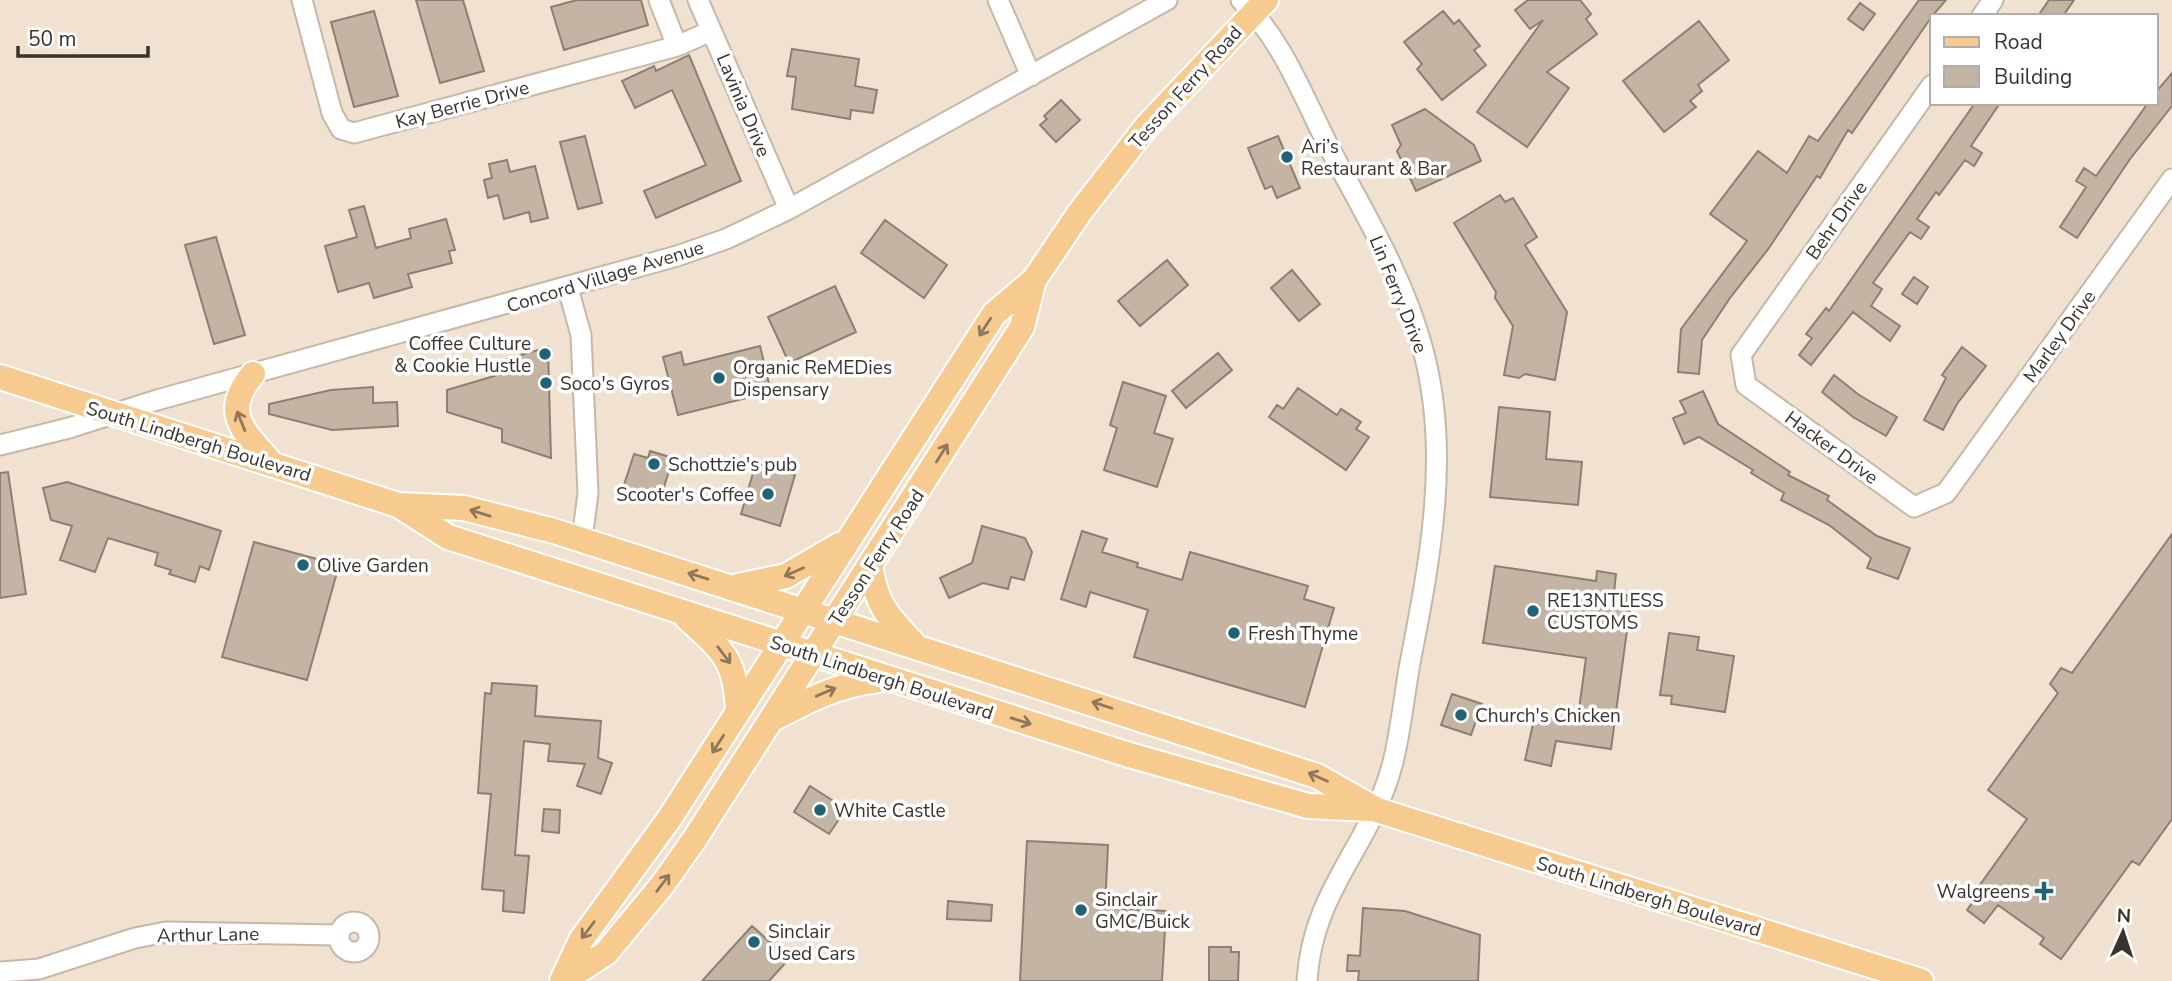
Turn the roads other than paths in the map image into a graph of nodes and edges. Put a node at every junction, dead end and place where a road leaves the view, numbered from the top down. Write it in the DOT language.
graph roads {
  1 [pos="302,0"];
  2 [pos="659,0"];
  3 [pos="698,0"];
  4 [pos="998,0"];
  5 [pos="1167,0"];
  6 [pos="1253,4"];
  7 [pos="711,31"];
  8 [pos="677,46"];
  9 [pos="1031,76"];
  10 [pos="1930,88"];
  11 [pos="2172,179"];
  12 [pos="789,209"];
  13 [pos="1034,280"];
  14 [pos="568,288"];
  15 [pos="1741,355"];
  16 [pos="253,374"];
  17 [pos="0,377"];
  18 [pos="113,415"];
  19 [pos="0,444"];
  20 [pos="272,464"];
  21 [pos="1946,493"];
  22 [pos="398,505"];
  23 [pos="848,538"];
  24 [pos="582,540"];
  25 [pos="870,565"];
  26 [pos="733,587"];
  27 [pos="803,610"];
  28 [pos="682,613"];
  29 [pos="836,620"];
  30 [pos="781,645"];
  31 [pos="916,646"];
  32 [pos="813,655"];
  33 [pos="885,679"];
  34 [pos="738,712"];
  35 [pos="772,720"];
  36 [pos="1377,810"];
  37 [pos="337,935"];
  38 [pos="0,972"];
  39 [pos="562,981"];
  40 [pos="1307,981"];
  41 [pos="1921,981"];
  1 -- 8 [label="street, Kay Berrie Drive"];
  2 -- 8 [label="street"];
  3 -- 7 [label="street, Lavinia Drive"];
  4 -- 9 [label="street"];
  5 -- 9 [label="street, Concord Village Avenue"];
  6 -- 13 [label="main road, Tesson Ferry Road"];
  6 -- 36 [label="street, Lin Ferry Drive"];
  7 -- 8 [label="street, Kay Berrie Drive"];
  7 -- 12 [label="street, Lavinia Drive"];
  9 -- 12 [label="street, Concord Village Avenue"];
  10 -- 15 [label="street, Behr Drive"];
  11 -- 21 [label="street, Marley Drive"];
  12 -- 14 [label="street, Concord Village Avenue"];
  13 -- 23 [label="main road, Tesson Ferry Road, one-way"];
  25 -- 13 [label="main road, Tesson Ferry Road, one-way"];
  14 -- 16 [label="street, Concord Village Avenue"];
  14 -- 24 [label="street"];
  15 -- 21 [label="street, Hacker Drive"];
  16 -- 18 [label="street, Concord Village Avenue"];
  20 -- 16 [label="main road, one-way"];
  17 -- 18 [label="main road, South Lindbergh Boulevard"];
  18 -- 19 [label="street, Concord Village Avenue"];
  18 -- 20 [label="main road, South Lindbergh Boulevard"];
  20 -- 22 [label="main road, South Lindbergh Boulevard"];
  24 -- 22 [label="main road, South Lindbergh Boulevard, one-way"];
  22 -- 28 [label="main road, South Lindbergh Boulevard"];
  23 -- 26 [label="main road, one-way"];
  23 -- 27 [label="main road, Tesson Ferry Road"];
  26 -- 24 [label="main road, South Lindbergh Boulevard, one-way"];
  25 -- 29 [label="main road, Tesson Ferry Road"];
  25 -- 31 [label="main road"];
  26 -- 27 [label="main road, South Lindbergh Boulevard"];
  27 -- 29 [label="main road, South Lindbergh Boulevard"];
  27 -- 30 [label="main road, Tesson Ferry Road"];
  28 -- 30 [label="main road, South Lindbergh Boulevard"];
  28 -- 34 [label="main road, one-way"];
  29 -- 31 [label="main road, South Lindbergh Boulevard"];
  29 -- 32 [label="main road, Tesson Ferry Road"];
  30 -- 32 [label="main road, South Lindbergh Boulevard"];
  30 -- 34 [label="main road, Tesson Ferry Road"];
  36 -- 31 [label="main road, South Lindbergh Boulevard, one-way"];
  32 -- 33 [label="main road, South Lindbergh Boulevard"];
  32 -- 35 [label="main road, Tesson Ferry Road"];
  35 -- 33 [label="main road, one-way"];
  33 -- 36 [label="main road, South Lindbergh Boulevard, one-way"];
  34 -- 39 [label="main road, Tesson Ferry Road, one-way"];
  39 -- 35 [label="main road, Tesson Ferry Road, one-way"];
  36 -- 40 [label="street, Lin Ferry Drive"];
  36 -- 41 [label="main road, South Lindbergh Boulevard"];
  37 -- 38 [label="street, Arthur Lane"];
}
